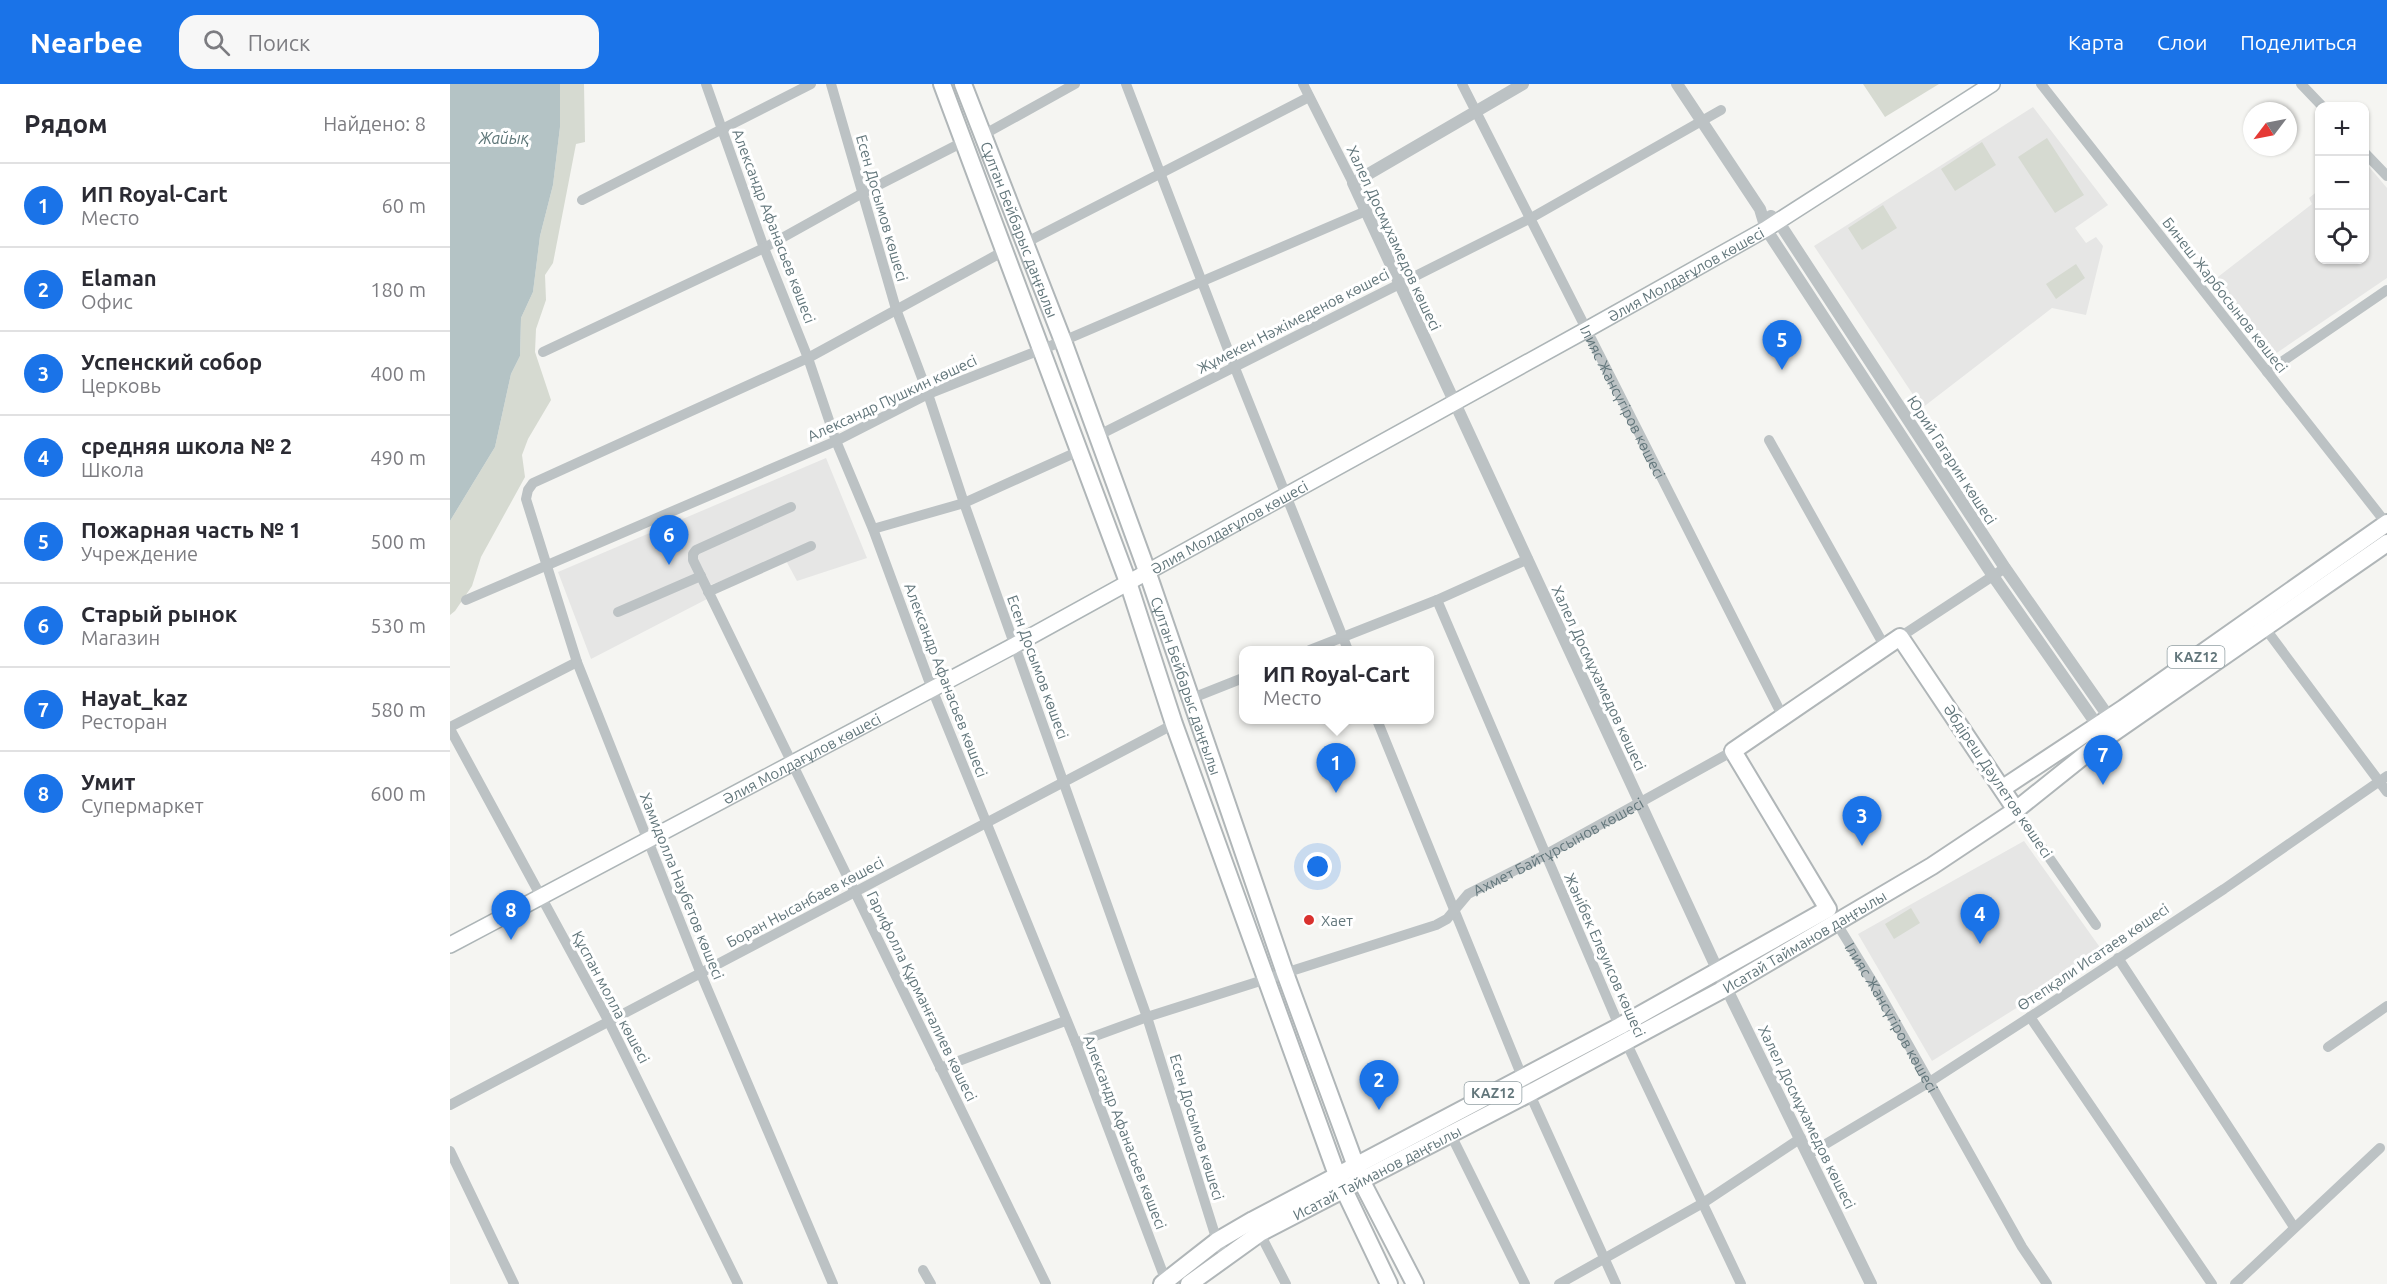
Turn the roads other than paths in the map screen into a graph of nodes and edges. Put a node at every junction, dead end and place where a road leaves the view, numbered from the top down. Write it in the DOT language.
graph roads {
  1 [pos="706,84"];
  2 [pos="811,84"];
  3 [pos="831,84"];
  4 [pos="942,84"];
  5 [pos="963,84"];
  6 [pos="1075,84"];
  7 [pos="1126,84"];
  8 [pos="1303,84"];
  9 [pos="1462,84"];
  10 [pos="1523,84"];
  11 [pos="1677,84"];
  12 [pos="1992,84"];
  13 [pos="2041,84"];
  14 [pos="2301,84"];
  15 [pos="1309,97"];
  16 [pos="2318,102"];
  17 [pos="1721,110"];
  18 [pos="1477,112"];
  19 [pos="1700,120"];
  20 [pos="722,130"];
  21 [pos="983,135"];
  22 [pos="963,142"];
  23 [pos="2368,156"];
  24 [pos="1160,174"];
  25 [pos="2387,176"];
  26 [pos="1353,183"];
  27 [pos="861,194"];
  28 [pos="582,200"];
  29 [pos="1365,211"];
  30 [pos="1531,218"];
  31 [pos="1772,225"];
  32 [pos="1025,243"];
  33 [pos="764,248"];
  34 [pos="1004,251"];
  35 [pos="1201,281"];
  36 [pos="1400,284"];
  37 [pos="2387,290"];
  38 [pos="896,309"];
  39 [pos="1586,330"];
  40 [pos="1063,341"];
  41 [pos="1040,349"];
  42 [pos="543,352"];
  43 [pos="808,358"];
  44 [pos="1235,368"];
  45 [pos="2267,372"];
  46 [pos="928,394"];
  47 [pos="1454,403"];
  48 [pos="1097,436"];
  49 [pos="1769,440"];
  50 [pos="836,441"];
  51 [pos="1079,452"];
  52 [pos="1287,494"];
  53 [pos="964,503"];
  54 [pos="790,507"];
  55 [pos="2387,523"];
  56 [pos="873,529"];
  57 [pos="2387,543"];
  58 [pos="811,546"];
  59 [pos="1528,559"];
  60 [pos="547,565"];
  61 [pos="2005,568"];
  62 [pos="1147,571"];
  63 [pos="701,576"];
  64 [pos="1993,576"];
  65 [pos="1128,582"];
  66 [pos="708,592"];
  67 [pos="466,600"];
  68 [pos="1437,600"];
  69 [pos="618,612"];
  70 [pos="2260,622"];
  71 [pos="1343,637"];
  72 [pos="1900,637"];
  73 [pos="1015,645"];
  74 [pos="1322,646"];
  75 [pos="1346,646"];
  76 [pos="1885,647"];
  77 [pos="577,662"];
  78 [pos="1239,680"];
  79 [pos="932,689"];
  80 [pos="1190,699"];
  81 [pos="1783,717"];
  82 [pos="1174,724"];
  83 [pos="1379,724"];
  84 [pos="450,728"];
  85 [pos="2107,728"];
  86 [pos="1732,751"];
  87 [pos="791,763"];
  88 [pos="2383,778"];
  89 [pos="1063,782"];
  90 [pos="2003,788"];
  91 [pos="2387,792"];
  92 [pos="1641,803"];
  93 [pos="2016,810"];
  94 [pos="985,824"];
  95 [pos="647,840"];
  96 [pos="1240,841"];
  97 [pos="1219,849"];
  98 [pos="1545,855"];
  99 [pos="855,893"];
  100 [pos="540,897"];
  101 [pos="1455,910"];
  102 [pos="1832,916"];
  103 [pos="2096,925"];
  104 [pos="450,945"];
  105 [pos="2118,958"];
  106 [pos="1718,971"];
  107 [pos="1285,973"];
  108 [pos="701,974"];
  109 [pos="1266,979"];
  110 [pos="1726,987"];
  111 [pos="2387,1006"];
  112 [pos="1147,1017"];
  113 [pos="2030,1017"];
  114 [pos="608,1020"];
  115 [pos="1065,1021"];
  116 [pos="1623,1034"];
  117 [pos="1076,1043"];
  118 [pos="2328,1047"];
  119 [pos="940,1068"];
  120 [pos="1928,1083"];
  121 [pos="1526,1086"];
  122 [pos="450,1105"];
  123 [pos="1442,1118"];
  124 [pos="1450,1134"];
  125 [pos="1801,1138"];
  126 [pos="2380,1148"];
  127 [pos="450,1150"];
  128 [pos="1809,1154"];
  129 [pos="1359,1173"];
  130 [pos="1340,1182"];
  131 [pos="1703,1203"];
  132 [pos="1256,1226"];
  133 [pos="2294,1227"];
  134 [pos="1217,1241"];
  135 [pos="1226,1257"];
  136 [pos="1604,1259"];
  137 [pos="923,1270"];
  138 [pos="1165,1283"];
  139 [pos="514,1284"];
  140 [pos="738,1284"];
  141 [pos="833,1284"];
  142 [pos="931,1284"];
  143 [pos="1046,1284"];
  144 [pos="1189,1284"];
  145 [pos="1286,1284"];
  146 [pos="1389,1284"];
  147 [pos="1415,1284"];
  148 [pos="1525,1284"];
  149 [pos="1559,1284"];
  150 [pos="1616,1284"];
  151 [pos="1741,1284"];
  152 [pos="1871,1284"];
  153 [pos="2047,1284"];
  154 [pos="2212,1284"];
  155 [pos="2235,1284"];
  1 -- 20 [label="street, Александр Афанасьев көшесі"];
  2 -- 20 [label="street"];
  3 -- 27 [label="street, Есен Досымов көшесі"];
  4 -- 22 [label="main road, Сұлтан Бейбарыс даңғылы"];
  5 -- 21 [label="main road, Сұлтан Бейбарыс даңғылы"];
  6 -- 21 [label="street"];
  7 -- 24 [label="street"];
  8 -- 15 [label="street, Халел Досмұхамедов көшесі"];
  9 -- 18 [label="street, Ілияс Жансүгіров көшесі"];
  10 -- 18 [label="street"];
  11 -- 19 [label="street, Юрий Гагарин көшесі"];
  12 -- 31 [label="main road, Әлия Молдағұлов көшесі"];
  13 -- 45 [label="street, Бинеш Жарбосынов көшесі"];
  14 -- 16 [label="street"];
  15 -- 24 [label="street"];
  15 -- 26 [label="street, Халел Досмұхамедов көшесі"];
  17 -- 19 [label="street, Жұмекен Нәжімеденов көшесі"];
  18 -- 26 [label="street"];
  18 -- 30 [label="street, Ілияс Жансүгіров көшесі"];
  19 -- 30 [label="street, Жұмекен Нәжімеденов көшесі"];
  19 -- 31 [label="street, Юрий Гагарин көшесі"];
  20 -- 28 [label="street"];
  20 -- 33 [label="street, Александр Афанасьев көшесі"];
  21 -- 32 [label="main road, Сұлтан Бейбарыс даңғылы"];
  22 -- 27 [label="street"];
  22 -- 34 [label="main road, Сұлтан Бейбарыс даңғылы"];
  23 -- 25 [label="street"];
  24 -- 32 [label="street"];
  24 -- 35 [label="street"];
  26 -- 29 [label="street, Халел Досмұхамедов көшесі"];
  27 -- 33 [label="street"];
  27 -- 38 [label="street, Есен Досымов көшесі"];
  29 -- 35 [label="street, Александр Пушкин көшесі"];
  29 -- 36 [label="street, Халел Досмұхамедов көшесі"];
  30 -- 36 [label="street, Жұмекен Нәжімеденов көшесі"];
  30 -- 39 [label="street, Ілияс Жансүгіров көшесі"];
  31 -- 39 [label="main road, Әлия Молдағұлов көшесі"];
  31 -- 61 [label="street, Юрий Гагарин көшесі"];
  31 -- 64 [label="street, Юрий Гагарин көшесі"];
  32 -- 40 [label="main road, Сұлтан Бейбарыс даңғылы"];
  33 -- 42 [label="street"];
  33 -- 43 [label="street, Александр Афанасьев көшесі"];
  34 -- 38 [label="street"];
  34 -- 41 [label="main road, Сұлтан Бейбарыс даңғылы"];
  35 -- 40 [label="street, Александр Пушкин көшесі"];
  35 -- 44 [label="street"];
  36 -- 44 [label="street, Жұмекен Нәжімеденов көшесі"];
  36 -- 47 [label="street, Халел Досмұхамедов көшесі"];
  37 -- 45 [label="street"];
  38 -- 43 [label="street"];
  38 -- 46 [label="street, Есен Досымов көшесі"];
  39 -- 47 [label="main road, Әлия Молдағұлов көшесі"];
  39 -- 81 [label="street, Ілияс Жансүгіров көшесі"];
  40 -- 41 [label="street, Александр Пушкин көшесі"];
  40 -- 48 [label="main road, Сұлтан Бейбарыс даңғылы"];
  41 -- 46 [label="street, Александр Пушкин көшесі"];
  41 -- 51 [label="main road, Сұлтан Бейбарыс даңғылы"];
  43 -- 50 [label="street, Александр Афанасьев көшесі"];
  43 -- 60 [label="street, Хамидолла Наубетов көшесі"];
  44 -- 48 [label="street, Жұмекен Нәжімеденов көшесі"];
  44 -- 52 [label="street"];
  45 -- 55 [label="street, Бинеш Жарбосынов көшесі"];
  46 -- 50 [label="street, Александр Пушкин көшесі"];
  46 -- 53 [label="street, Есен Досымов көшесі"];
  47 -- 52 [label="main road, Әлия Молдағұлов көшесі"];
  47 -- 59 [label="street, Халел Досмұхамедов көшесі"];
  48 -- 62 [label="main road, Сұлтан Бейбарыс даңғылы"];
  49 -- 76 [label="street"];
  50 -- 56 [label="street, Александр Афанасьев көшесі"];
  50 -- 60 [label="street, Александр Пушкин көшесі"];
  51 -- 53 [label="street"];
  51 -- 65 [label="main road, Сұлтан Бейбарыс даңғылы"];
  52 -- 62 [label="main road, Әлия Молдағұлов көшесі"];
  52 -- 71 [label="street"];
  53 -- 56 [label="street"];
  53 -- 73 [label="street, Есен Досымов көшесі"];
  54 -- 63 [label="street, Гарифолла Құрманғалиев көшесі"];
  55 -- 70 [label="main road, Исатай Тайманов даңғылы / KAZ12"];
  56 -- 79 [label="street, Александр Афанасьев көшесі"];
  57 -- 70 [label="main road, Исатай Тайманов даңғылы / KAZ12"];
  58 -- 66 [label="street"];
  59 -- 68 [label="street"];
  59 -- 92 [label="street, Халел Досмұхамедов көшесі"];
  60 -- 67 [label="street, Александр Пушкин көшесі"];
  60 -- 77 [label="street, Хамидолла Наубетов көшесі"];
  61 -- 64 [label="street, Ахмет Байтұрсынов көшесі"];
  61 -- 85 [label="street, Юрий Гагарин көшесі"];
  62 -- 65 [label="main road, Әлия Молдағұлов көшесі"];
  62 -- 80 [label="main road, Сұлтан Бейбарыс даңғылы"];
  63 -- 66 [label="street, Гарифолла Құрманғалиев көшесі"];
  63 -- 69 [label="street"];
  64 -- 72 [label="street, Ахмет Байтұрсынов көшесі"];
  64 -- 85 [label="street, Юрий Гагарин көшесі"];
  65 -- 73 [label="main road, Әлия Молдағұлов көшесі"];
  65 -- 82 [label="main road, Сұлтан Бейбарыс даңғылы"];
  66 -- 87 [label="street, Гарифолла Құрманғалиев көшесі"];
  68 -- 71 [label="street"];
  68 -- 98 [label="street, Жәнібек Елеуисов көшесі"];
  70 -- 85 [label="main road, Исатай Тайманов даңғылы / KAZ12"];
  70 -- 88 [label="street"];
  71 -- 74 [label="street"];
  71 -- 75 [label="street"];
  72 -- 76 [label="main road, Ахмет Байтұрсынов көшесі"];
  72 -- 90 [label="main road, Әбдіреш Дәулетов көшесі"];
  73 -- 79 [label="main road, Әлия Молдағұлов көшесі"];
  73 -- 89 [label="street, Есен Досымов көшесі"];
  76 -- 81 [label="main road, Ахмет Байтұрсынов көшесі"];
  77 -- 84 [label="street"];
  77 -- 95 [label="street, Хамидолла Наубетов көшесі"];
  78 -- 80 [label="street"];
  79 -- 87 [label="main road, Әлия Молдағұлов көшесі"];
  79 -- 94 [label="street, Александр Афанасьев көшесі"];
  80 -- 96 [label="main road, Сұлтан Бейбарыс даңғылы"];
  81 -- 86 [label="main road, Ахмет Байтұрсынов көшесі"];
  82 -- 89 [label="street, Боран Нысанбаев көшесі"];
  82 -- 97 [label="main road, Сұлтан Бейбарыс даңғылы"];
  83 -- 101 [label="street"];
  84 -- 100 [label="street, Құспан молла көшесі"];
  85 -- 90 [label="main road, Исатай Тайманов даңғылы / KAZ12"];
  85 -- 93 [label="main road, Исатай Тайманов даңғылы / KAZ12"];
  86 -- 92 [label="street, Ахмет Байтұрсынов көшесі"];
  86 -- 102 [label="main road, Ілияс Жансүгіров көшесі"];
  87 -- 95 [label="main road, Әлия Молдағұлов көшесі"];
  87 -- 99 [label="street, Гарифолла Құрманғалиев көшесі"];
  88 -- 91 [label="street"];
  88 -- 105 [label="street, Өтепқали Исатаев көшесі"];
  89 -- 94 [label="street, Боран Нысанбаев көшесі"];
  89 -- 112 [label="street, Есен Досымов көшесі"];
  90 -- 93 [label="main road, Әбдіреш Дәулетов көшесі"];
  92 -- 98 [label="street, Ахмет Байтұрсынов көшесі"];
  92 -- 106 [label="street, Халел Досмұхамедов көшесі"];
  93 -- 102 [label="main road, Исатай Тайманов даңғылы / KAZ12"];
  93 -- 103 [label="street, Әбдіреш Дәулетов көшесі"];
  94 -- 99 [label="street, Боран Нысанбаев көшесі"];
  94 -- 115 [label="street, Александр Афанасьев көшесі"];
  95 -- 100 [label="main road, Әлия Молдағұлов көшесі"];
  95 -- 108 [label="street, Хамидолла Наубетов көшесі"];
  96 -- 97 [label="main road"];
  96 -- 107 [label="main road, Сұлтан Бейбарыс даңғылы"];
  97 -- 109 [label="main road, Сұлтан Бейбарыс даңғылы"];
  98 -- 101 [label="street, Ахмет Байтұрсынов көшесі"];
  98 -- 116 [label="street, Жәнібек Елеуисов көшесі"];
  99 -- 108 [label="street, Боран Нысанбаев көшесі"];
  99 -- 119 [label="street, Гарифолла Құрманғалиев көшесі"];
  100 -- 104 [label="main road, Әлия Молдағұлов көшесі"];
  100 -- 114 [label="street, Құспан молла көшесі"];
  101 -- 107 [label="street, Ахмет Байтұрсынов көшесі"];
  101 -- 121 [label="street"];
  102 -- 106 [label="main road, Исатай Тайманов даңғылы / KAZ12"];
  102 -- 110 [label="main road, Исатай Тайманов даңғылы / KAZ12"];
  102 -- 120 [label="street, Ілияс Жансүгіров көшесі"];
  105 -- 113 [label="street, Өтепқали Исатаев көшесі"];
  105 -- 133 [label="street"];
  106 -- 110 [label="street, Халел Досмұхамедов көшесі"];
  106 -- 116 [label="main road, Исатай Тайманов даңғылы / KAZ12"];
  107 -- 109 [label="street, Ахмет Байтұрсынов көшесі"];
  107 -- 129 [label="main road, Сұлтан Бейбарыс даңғылы"];
  108 -- 114 [label="street, Боран Нысанбаев көшесі"];
  108 -- 141 [label="street, Хамидолла Наубетов көшесі"];
  109 -- 112 [label="street, Ахмет Байтұрсынов көшесі"];
  109 -- 130 [label="main road, Сұлтан Бейбарыс даңғылы"];
  110 -- 116 [label="main road, Исатай Тайманов даңғылы / KAZ12"];
  110 -- 125 [label="street, Халел Досмұхамедов көшесі"];
  111 -- 118 [label="street"];
  112 -- 117 [label="street, Ахмет Байтұрсынов көшесі"];
  112 -- 134 [label="street, Есен Досымов көшесі"];
  113 -- 120 [label="street, Өтепқали Исатаев көшесі"];
  113 -- 154 [label="street"];
  114 -- 122 [label="street, Боран Нысанбаев көшесі"];
  114 -- 140 [label="street, Құспан молла көшесі"];
  115 -- 117 [label="street, Александр Афанасьев көшесі"];
  115 -- 119 [label="street"];
  116 -- 121 [label="main road, Исатай Тайманов даңғылы / KAZ12"];
  116 -- 131 [label="street, Жәнібек Елеуисов көшесі"];
  117 -- 138 [label="street, Александр Афанасьев көшесі"];
  119 -- 143 [label="street, Гарифолла Құрманғалиев көшесі"];
  120 -- 128 [label="street, Өтепқали Исатаев көшесі"];
  120 -- 153 [label="street, Ілияс Жансүгіров көшесі"];
  121 -- 123 [label="main road, Исатай Тайманов даңғылы / KAZ12"];
  121 -- 124 [label="main road, Исатай Тайманов даңғылы / KAZ12"];
  121 -- 136 [label="street"];
  123 -- 124 [label="street"];
  123 -- 129 [label="main road, Исатай Тайманов даңғылы / KAZ12"];
  124 -- 129 [label="main road, Исатай Тайманов даңғылы / KAZ12"];
  124 -- 148 [label="street"];
  125 -- 128 [label="street, Халел Досмұхамедов көшесі"];
  125 -- 131 [label="street"];
  126 -- 133 [label="street"];
  127 -- 139 [label="street"];
  128 -- 152 [label="street, Халел Досмұхамедов көшесі"];
  129 -- 130 [label="main road, Исатай Тайманов даңғылы / KAZ12"];
  129 -- 147 [label="main road, Сұлтан Бейбарыс даңғылы"];
  130 -- 132 [label="main road, Исатай Тайманов даңғылы / KAZ12"];
  130 -- 146 [label="main road, Сұлтан Бейбарыс даңғылы"];
  131 -- 136 [label="street"];
  131 -- 151 [label="street, Жәнібек Елеуисов көшесі"];
  132 -- 134 [label="main road, Исатай Тайманов даңғылы / KAZ12"];
  132 -- 135 [label="main road, Исатай Тайманов даңғылы / KAZ12"];
  132 -- 145 [label="street"];
  133 -- 155 [label="street"];
  134 -- 135 [label="street, Есен Досымов көшесі"];
  134 -- 138 [label="main road, Исатай Тайманов даңғылы / KAZ12"];
  135 -- 144 [label="main road, Исатай Тайманов даңғылы / KAZ12"];
  136 -- 149 [label="street"];
  136 -- 150 [label="street"];
  137 -- 142 [label="street"];
}
